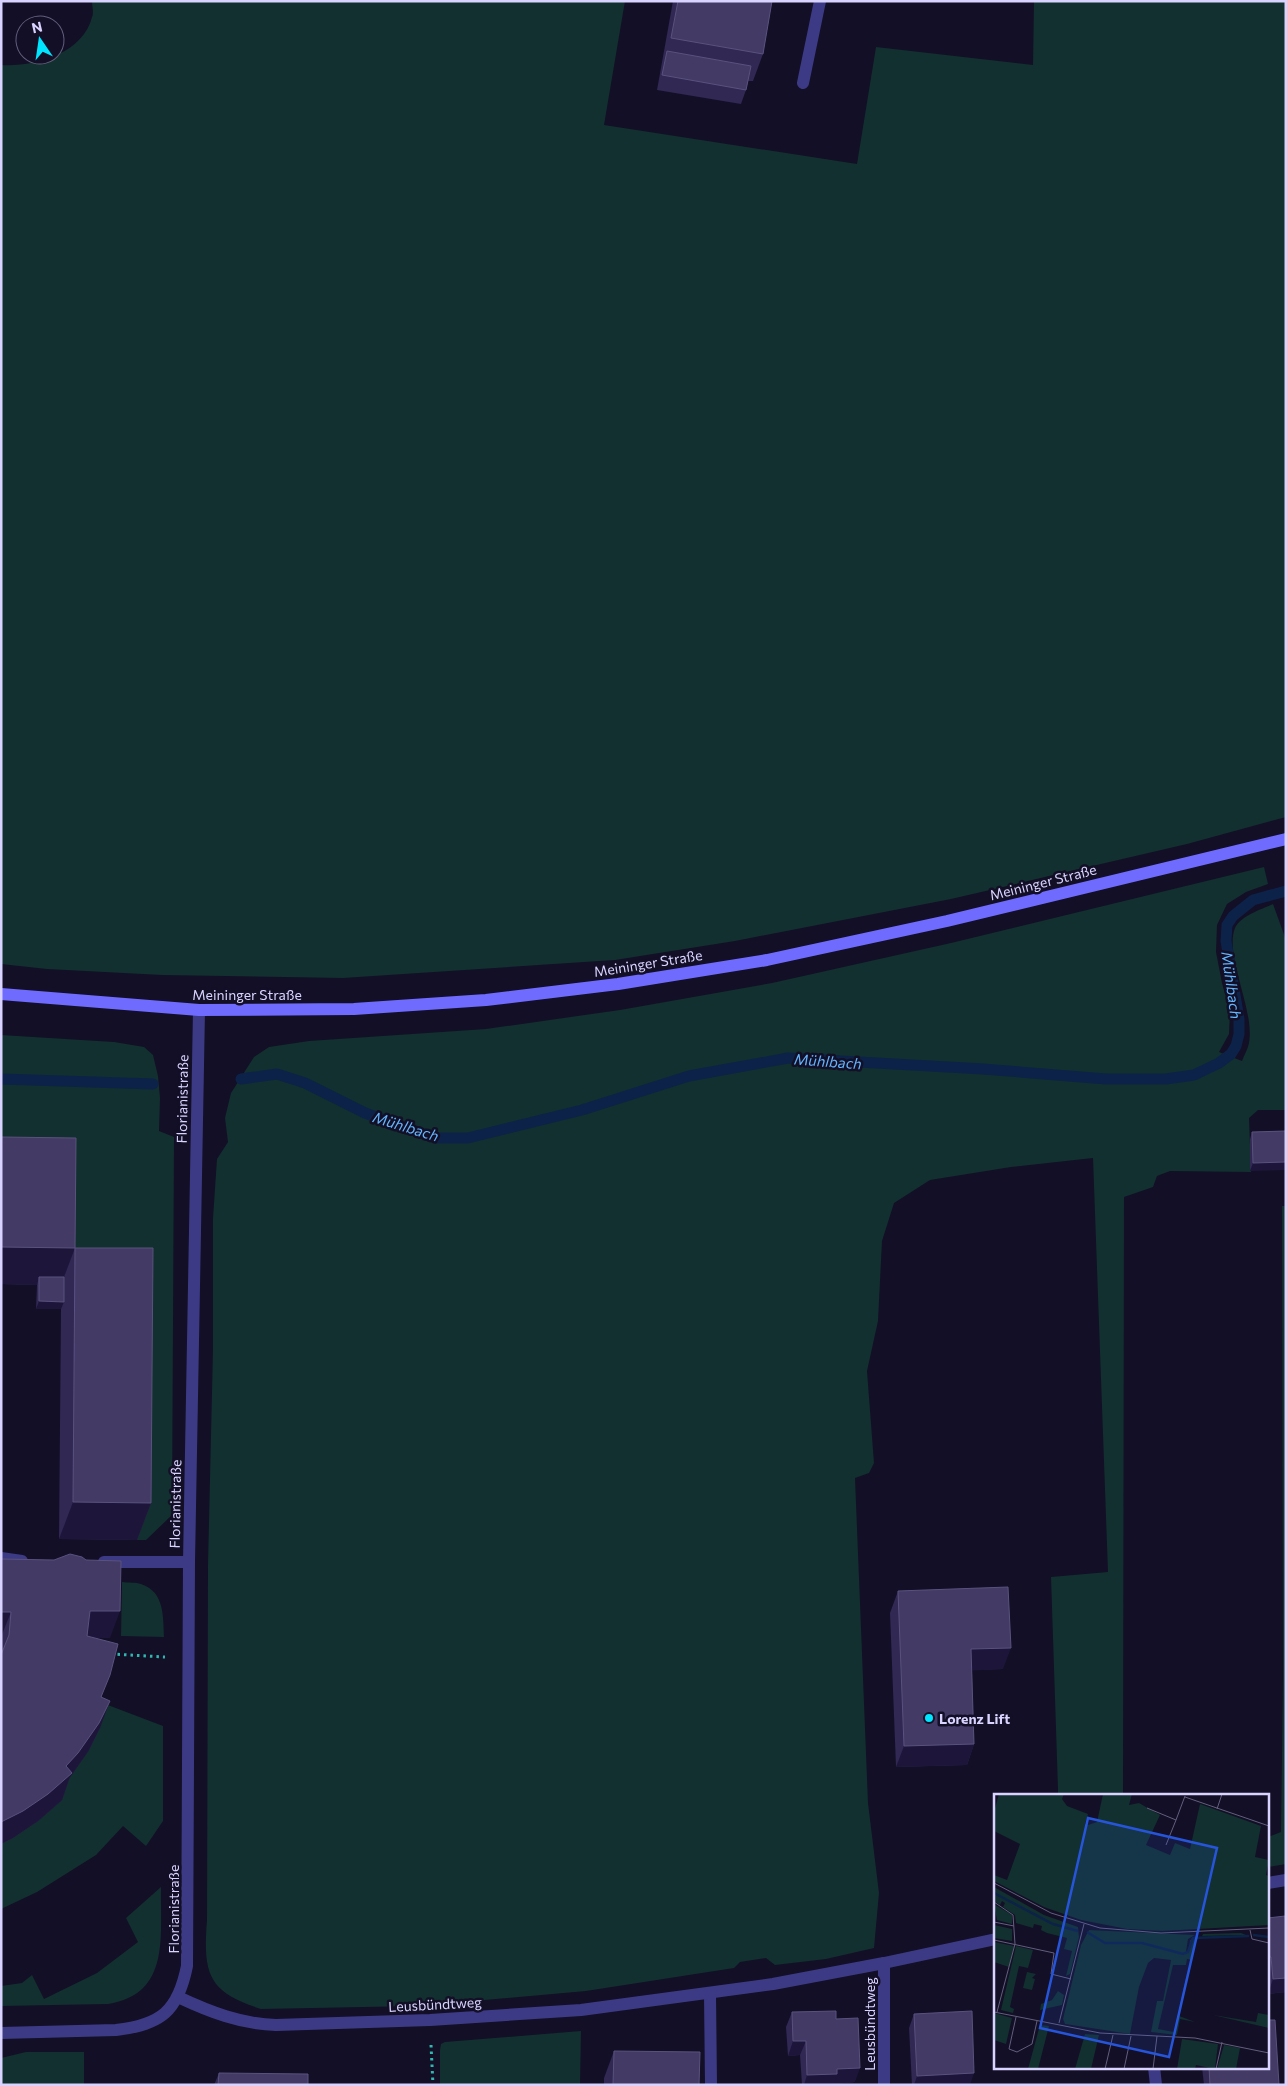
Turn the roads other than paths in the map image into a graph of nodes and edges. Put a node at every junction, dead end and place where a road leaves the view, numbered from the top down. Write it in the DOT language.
graph roads {
  1 [pos="820,1"];
  2 [pos="803,83"];
  3 [pos="1286,839"];
  4 [pos="1,994"];
  5 [pos="199,1010"];
  6 [pos="1,1558"];
  7 [pos="35,1561"];
  8 [pos="93,1562"];
  9 [pos="189,1562"];
  10 [pos="1286,1880"];
  11 [pos="1270,1883"];
  12 [pos="994,1939"];
  13 [pos="884,1963"];
  14 [pos="710,1993"];
  15 [pos="178,1997"];
  16 [pos="1,2033"];
  17 [pos="1154,2068"];
  18 [pos="710,2085"];
  19 [pos="884,2085"];
  20 [pos="1156,2085"];
  1 -- 2 [label="street"];
  3 -- 5 [label="main road, Meininger Straße"];
  4 -- 5 [label="main road, Meininger Straße"];
  5 -- 9 [label="street, Florianistraße"];
  6 -- 7 [label="street"];
  8 -- 9 [label="street"];
  9 -- 15 [label="street, Florianistraße"];
  10 -- 11 [label="street"];
  12 -- 13 [label="street, Leusbündtweg"];
  13 -- 14 [label="street, Leusbündtweg"];
  13 -- 19 [label="street, Leusbündtweg"];
  14 -- 15 [label="street, Leusbündtweg"];
  14 -- 18 [label="street"];
  15 -- 16 [label="street"];
  17 -- 20 [label="street"];
}
